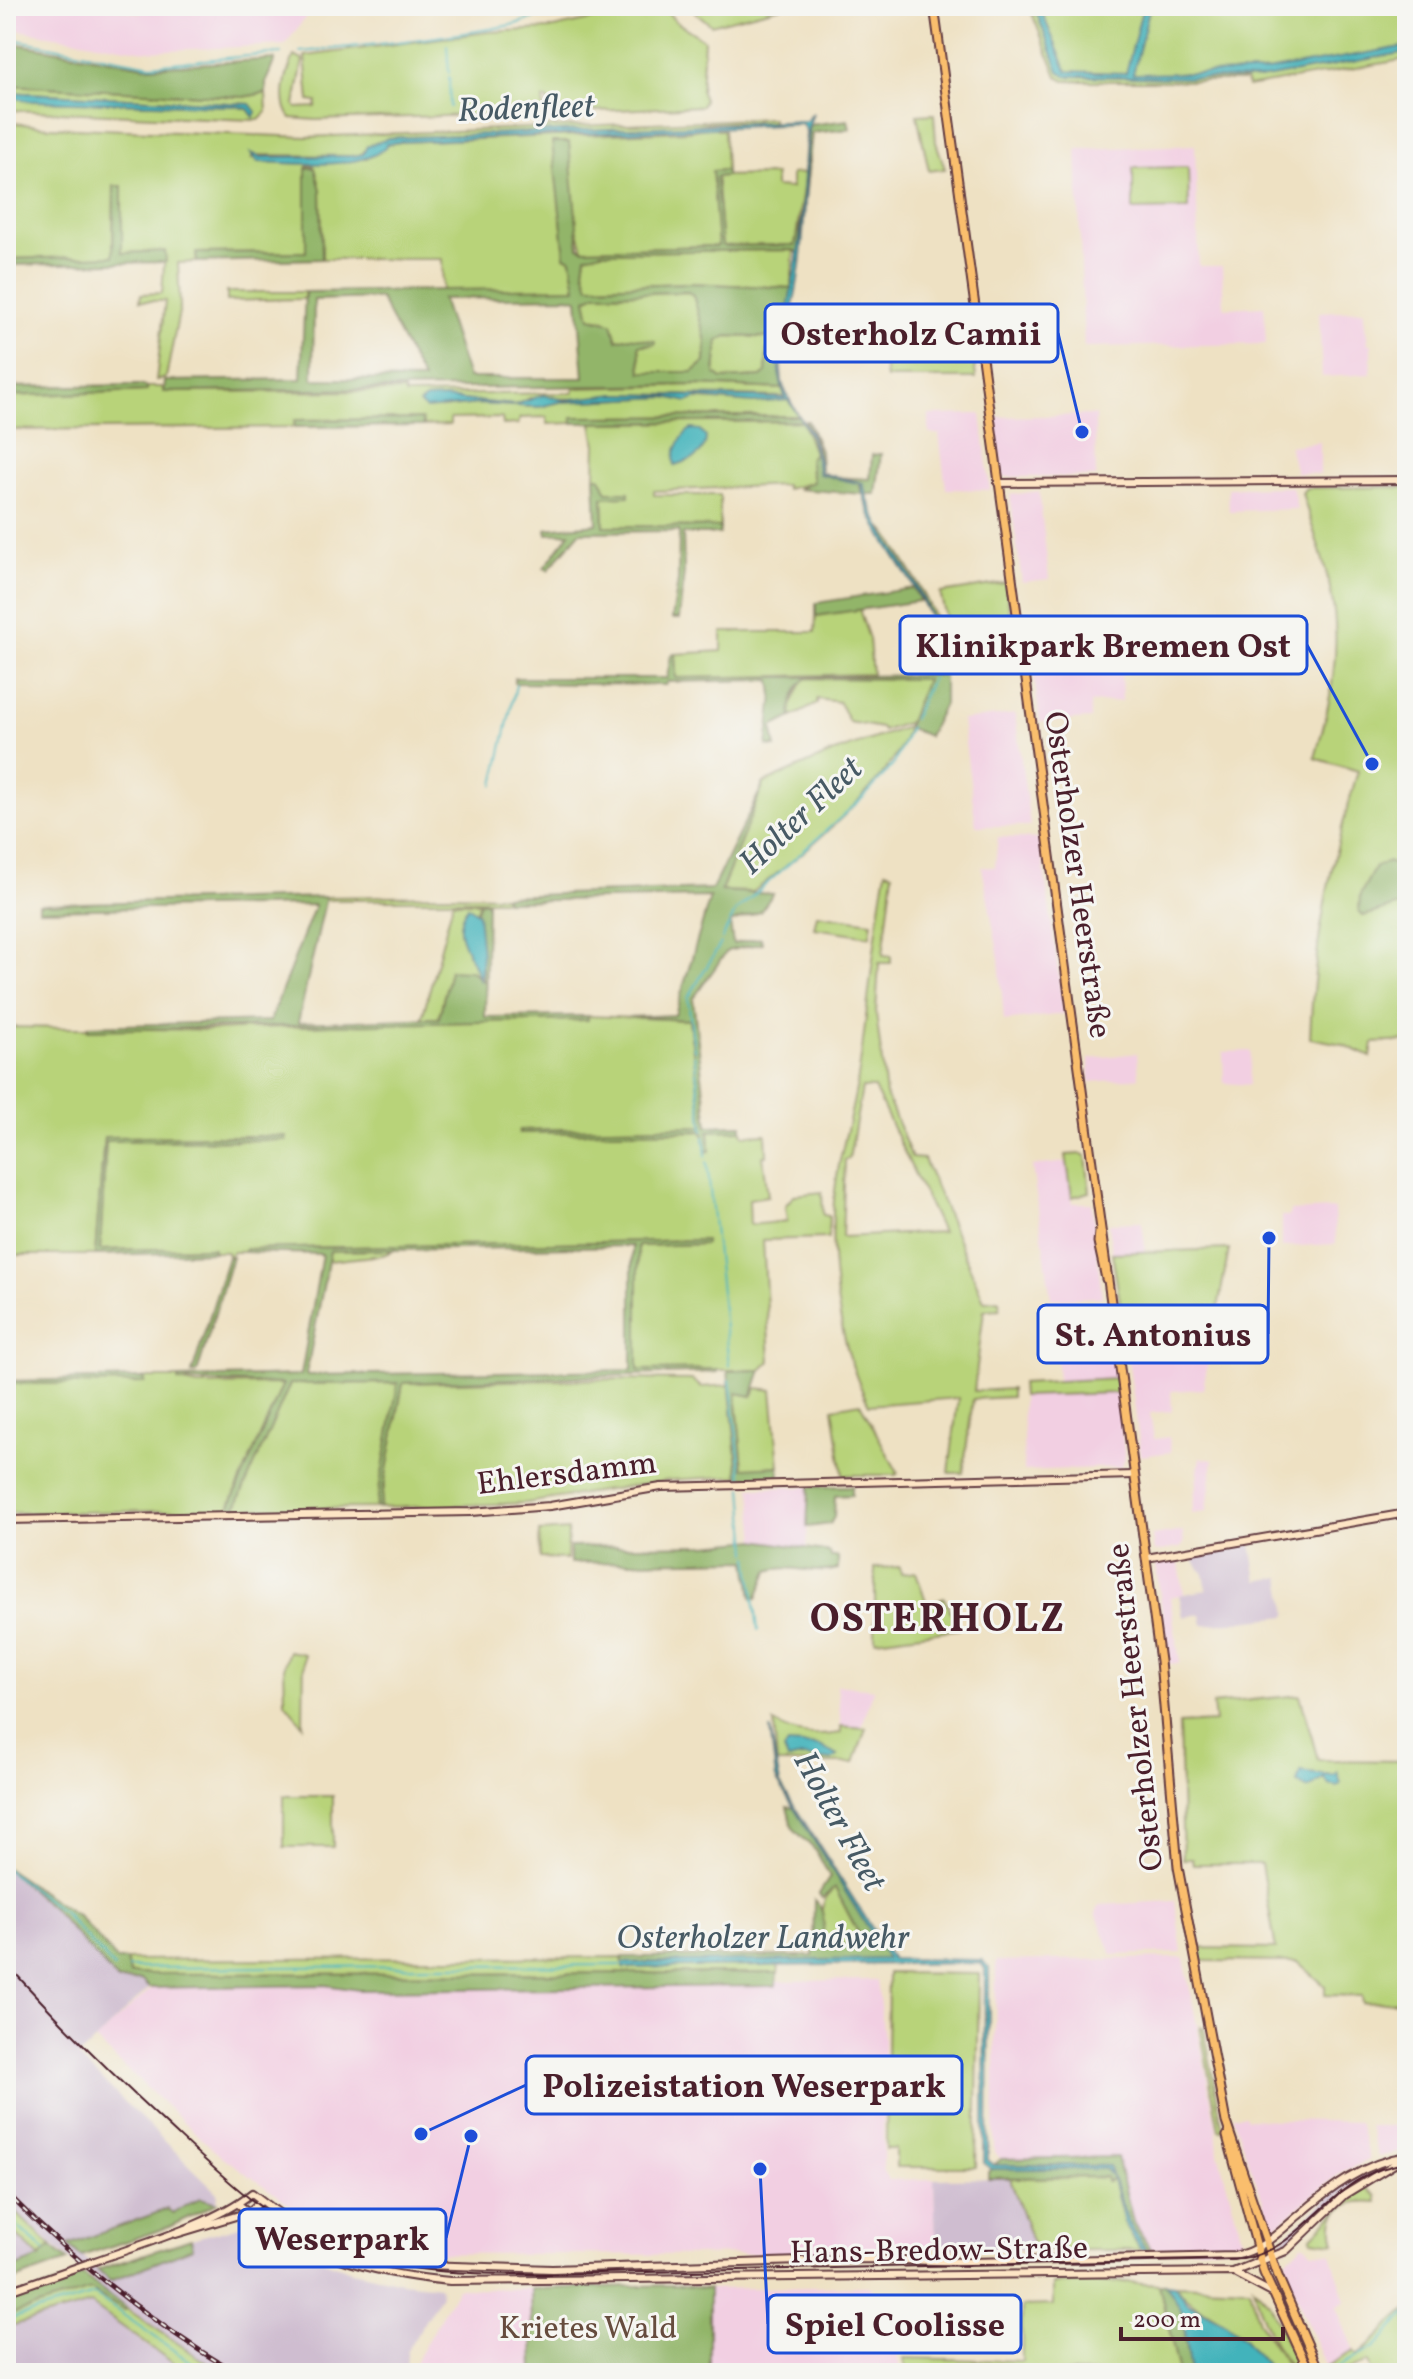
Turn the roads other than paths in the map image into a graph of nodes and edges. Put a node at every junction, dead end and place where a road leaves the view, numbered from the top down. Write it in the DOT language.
graph roads {
  1 [pos="934,6"];
  2 [pos="1407,480"];
  3 [pos="998,483"];
  4 [pos="1134,1475"];
  5 [pos="1407,1513"];
  6 [pos="6,1520"];
  7 [pos="1146,1558"];
  8 [pos="1226,2122"];
  9 [pos="1407,2156"];
  10 [pos="261,2201"];
  11 [pos="238,2204"];
  12 [pos="249,2212"];
  13 [pos="168,2235"];
  14 [pos="1268,2242"];
  15 [pos="1256,2249"];
  16 [pos="1273,2259"];
  17 [pos="1261,2264"];
  18 [pos="1233,2272"];
  19 [pos="6,2292"];
  20 [pos="1273,2293"];
  21 [pos="1304,2361"];
  22 [pos="1308,2373"];
  23 [pos="1320,2373"];
  1 -- 3 [label="main road, Osterholzer Heerstraße"];
  2 -- 3 [label="main road"];
  3 -- 4 [label="main road, Osterholzer Heerstraße"];
  4 -- 6 [label="main road, Ehlersdamm"];
  4 -- 7 [label="main road, Osterholzer Heerstraße"];
  5 -- 7 [label="main road"];
  7 -- 8 [label="main road, Osterholzer Heerstraße"];
  8 -- 14 [label="main road, Osterholzer Heerstraße"];
  8 -- 15 [label="main road, Osterholzer Heerstraße"];
  9 -- 14 [label="main road, Hans-Bredow-Straße"];
  9 -- 16 [label="main road, Hans-Bredow-Straße"];
  10 -- 11 [label="main road, Hans-Bredow-Straße"];
  10 -- 12 [label="main road"];
  10 -- 15 [label="main road, Hans-Bredow-Straße"];
  11 -- 12 [label="main road, Hans-Bredow-Straße"];
  11 -- 13 [label="main road"];
  12 -- 13 [label="main road"];
  12 -- 18 [label="main road, Hans-Bredow-Straße"];
  13 -- 19 [label="main road, bridge"];
  14 -- 15 [label="main road, Hans-Bredow-Straße"];
  14 -- 16 [label="main road, Osterholzer Heerstraße"];
  15 -- 17 [label="main road, Osterholzer Heerstraße"];
  16 -- 17 [label="main road, Hans-Bredow-Straße"];
  16 -- 23 [label="main road, Osterholzer Heerstraße"];
  17 -- 18 [label="main road, Hans-Bredow-Straße"];
  17 -- 20 [label="main road, Osterholzer Heerstraße"];
  18 -- 20 [label="main road"];
  20 -- 21 [label="main road, Osterholzer Heerstraße"];
  21 -- 22 [label="highway"];
}
